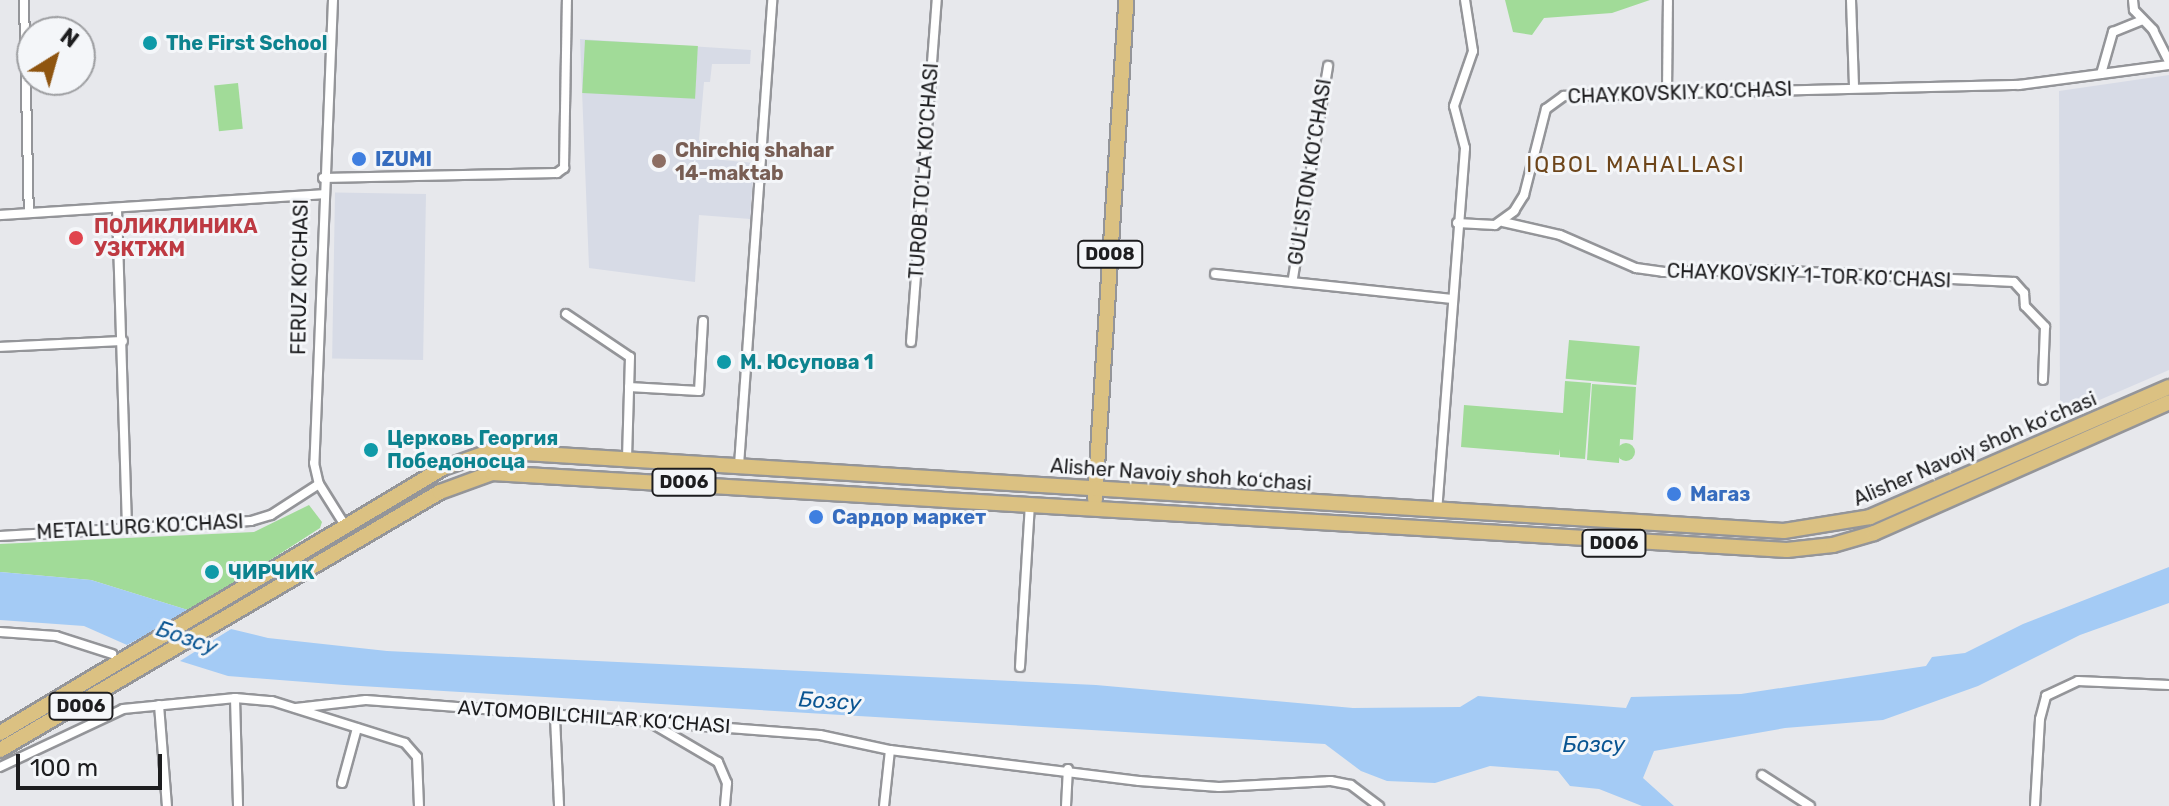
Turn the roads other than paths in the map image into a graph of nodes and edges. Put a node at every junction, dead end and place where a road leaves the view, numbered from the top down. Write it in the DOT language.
graph roads {
  1 [pos="24,0"];
  2 [pos="333,0"];
  3 [pos="567,0"];
  4 [pos="772,0"];
  5 [pos="937,0"];
  6 [pos="1126,0"];
  7 [pos="1465,0"];
  8 [pos="1668,0"];
  9 [pos="1851,0"];
  10 [pos="2133,0"];
  11 [pos="2143,20"];
  12 [pos="2169,64"];
  13 [pos="1328,66"];
  14 [pos="2101,74"];
  15 [pos="1854,88"];
  16 [pos="1667,92"];
  17 [pos="323,178"];
  18 [pos="322,194"];
  19 [pos="117,209"];
  20 [pos="29,213"];
  21 [pos="0,215"];
  22 [pos="1503,222"];
  23 [pos="1457,223"];
  24 [pos="1215,274"];
  25 [pos="1293,278"];
  26 [pos="1451,299"];
  27 [pos="566,314"];
  28 [pos="703,321"];
  29 [pos="123,341"];
  30 [pos="911,342"];
  31 [pos="0,347"];
  32 [pos="2043,380"];
  33 [pos="629,387"];
  34 [pos="2169,387"];
  35 [pos="2169,402"];
  36 [pos="627,457"];
  37 [pos="739,465"];
  38 [pos="319,484"];
  39 [pos="1095,489"];
  40 [pos="1030,505"];
  41 [pos="1094,509"];
  42 [pos="1437,512"];
  43 [pos="127,527"];
  44 [pos="346,527"];
  45 [pos="0,536"];
  46 [pos="356,544"];
  47 [pos="0,632"];
  48 [pos="112,654"];
  49 [pos="1020,667"];
  50 [pos="2169,685"];
  51 [pos="235,698"];
  52 [pos="159,705"];
  53 [pos="296,708"];
  54 [pos="555,717"];
  55 [pos="645,720"];
  56 [pos="357,728"];
  57 [pos="0,733"];
  58 [pos="0,750"];
  59 [pos="890,750"];
  60 [pos="0,767"];
  61 [pos="1068,769"];
  62 [pos="1762,775"];
  63 [pos="342,783"];
  64 [pos="167,806"];
  65 [pos="238,806"];
  66 [pos="419,806"];
  67 [pos="559,806"];
  68 [pos="725,806"];
  69 [pos="884,806"];
  70 [pos="1066,806"];
  71 [pos="1379,806"];
  72 [pos="1810,806"];
  73 [pos="2035,806"];
  1 -- 20 [label="street"];
  2 -- 17 [label="street, FERUZ KO‘CHASI"];
  3 -- 17 [label="street"];
  4 -- 37 [label="street"];
  5 -- 30 [label="street, TUROB TO‘LA KO‘CHASI"];
  6 -- 39 [label="main road, D008"];
  7 -- 23 [label="street"];
  8 -- 16 [label="street"];
  9 -- 15 [label="street"];
  10 -- 11 [label="street"];
  11 -- 12 [label="street"];
  11 -- 14 [label="street"];
  12 -- 14 [label="street, CHAYKOVSKIY KO‘CHASI"];
  13 -- 25 [label="street, GULISTON KO‘CHASI"];
  14 -- 15 [label="street, CHAYKOVSKIY KO‘CHASI"];
  15 -- 16 [label="street, CHAYKOVSKIY KO‘CHASI"];
  16 -- 22 [label="street, CHAYKOVSKIY KO‘CHASI"];
  17 -- 18 [label="street, FERUZ KO‘CHASI"];
  18 -- 19 [label="street"];
  18 -- 38 [label="street, FERUZ KO‘CHASI"];
  19 -- 20 [label="street"];
  19 -- 29 [label="street"];
  20 -- 21 [label="street"];
  22 -- 23 [label="street"];
  22 -- 32 [label="street, CHAYKOVSKIY 1-TOR KO‘CHASI"];
  23 -- 26 [label="street"];
  24 -- 25 [label="street, GULISTON KO‘CHASI"];
  25 -- 26 [label="street, GULISTON KO‘CHASI"];
  26 -- 42 [label="street"];
  27 -- 33 [label="street"];
  28 -- 33 [label="street"];
  29 -- 31 [label="street"];
  29 -- 43 [label="street"];
  33 -- 36 [label="street"];
  34 -- 42 [label="main road, Alisher Navoiy shoh koʻchasi / D006"];
  35 -- 41 [label="main road, Alisher Navoiy shoh koʻchasi / D006"];
  36 -- 37 [label="main road, Alisher Navoiy shoh koʻchasi / D006"];
  36 -- 44 [label="main road, Alisher Navoiy shoh koʻchasi / D006"];
  37 -- 39 [label="main road, Alisher Navoiy shoh koʻchasi / D006"];
  38 -- 43 [label="street, METALLURG KO‘CHASI"];
  38 -- 44 [label="street, FERUZ KO‘CHASI"];
  39 -- 41 [label="main road, D008"];
  39 -- 42 [label="main road, Alisher Navoiy shoh koʻchasi / D006"];
  40 -- 41 [label="main road, Alisher Navoiy shoh koʻchasi / D006"];
  40 -- 46 [label="main road, Alisher Navoiy shoh koʻchasi / D006"];
  40 -- 49 [label="street"];
  43 -- 45 [label="street, METALLURG KO‘CHASI"];
  44 -- 46 [label="main road, FERUZ KO‘CHASI"];
  44 -- 57 [label="main road, Alisher Navoiy shoh koʻchasi / D006"];
  46 -- 58 [label="main road, Alisher Navoiy shoh koʻchasi / D006"];
  47 -- 48 [label="street"];
  50 -- 73 [label="street"];
  51 -- 52 [label="street"];
  51 -- 53 [label="street"];
  51 -- 65 [label="street"];
  52 -- 60 [label="street"];
  52 -- 64 [label="street"];
  53 -- 54 [label="street, AVTOMOBILCHILAR KO‘CHASI"];
  53 -- 56 [label="street"];
  54 -- 55 [label="street, AVTOMOBILCHILAR KO‘CHASI"];
  54 -- 67 [label="street"];
  55 -- 59 [label="street, AVTOMOBILCHILAR KO‘CHASI"];
  55 -- 68 [label="street"];
  56 -- 63 [label="street"];
  56 -- 66 [label="street"];
  59 -- 61 [label="street, AVTOMOBILCHILAR KO‘CHASI"];
  59 -- 69 [label="street"];
  61 -- 70 [label="street"];
  61 -- 71 [label="street, AVTOMOBILCHILAR KO‘CHASI"];
  62 -- 72 [label="street"];
}
